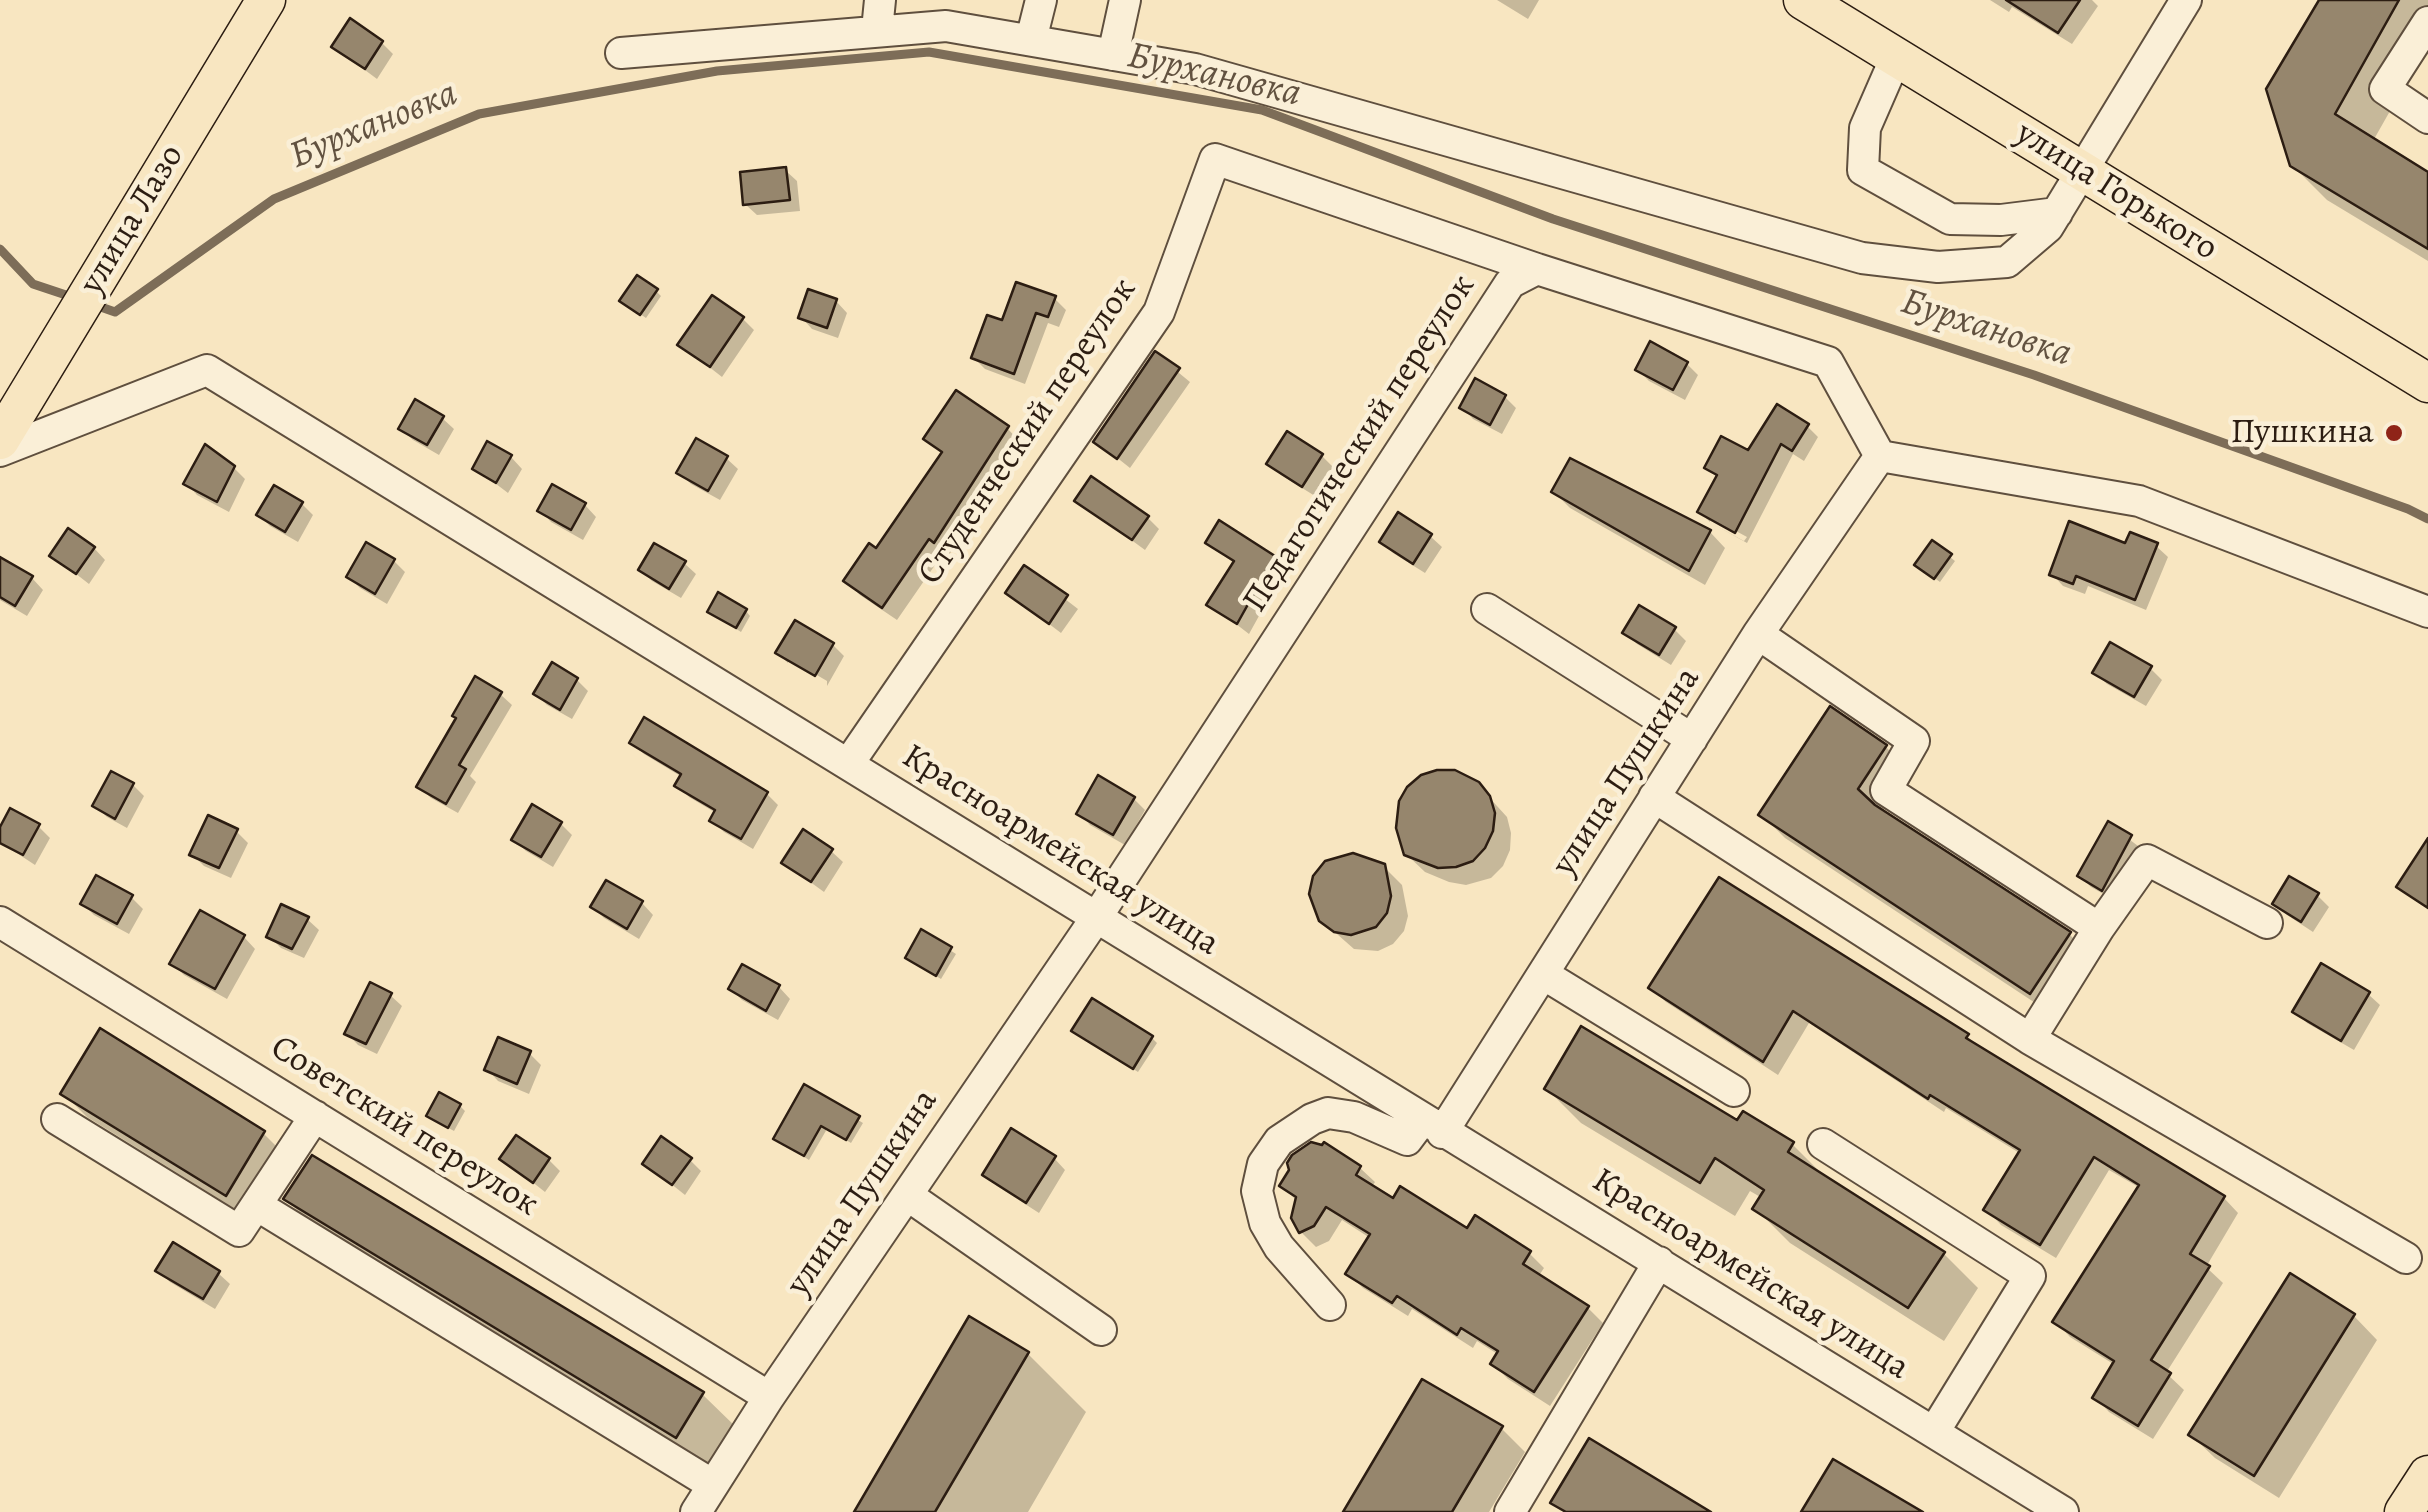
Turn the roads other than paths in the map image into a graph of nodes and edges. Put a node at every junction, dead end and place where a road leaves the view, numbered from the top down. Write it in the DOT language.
graph roads {
  1 [pos="266,0"];
  2 [pos="1040,0"];
  3 [pos="1126,0"];
  4 [pos="1803,0"];
  5 [pos="2186,0"];
  6 [pos="949,13"];
  7 [pos="878,15"];
  8 [pos="2428,22"];
  9 [pos="1031,40"];
  10 [pos="621,53"];
  11 [pos="1113,54"];
  12 [pos="1896,57"];
  13 [pos="2428,118"];
  14 [pos="2084,172"];
  15 [pos="2057,212"];
  16 [pos="1538,269"];
  17 [pos="2428,383"];
  18 [pos="0,440"];
  19 [pos="0,451"];
  20 [pos="1880,456"];
  21 [pos="1487,610"];
  22 [pos="2428,612"];
  23 [pos="1758,634"];
  24 [pos="1692,739"];
  25 [pos="849,763"];
  26 [pos="1654,798"];
  27 [pos="1096,918"];
  28 [pos="0,922"];
  29 [pos="2267,924"];
  30 [pos="2098,928"];
  31 [pos="1543,974"];
  32 [pos="2030,1039"];
  33 [pos="1734,1090"];
  34 [pos="315,1116"];
  35 [pos="57,1119"];
  36 [pos="1432,1126"];
  37 [pos="1823,1144"];
  38 [pos="907,1194"];
  39 [pos="258,1206"];
  40 [pos="2406,1258"];
  41 [pos="1659,1262"];
  42 [pos="1330,1306"];
  43 [pos="1101,1330"];
  44 [pos="769,1397"];
  45 [pos="1934,1432"];
  46 [pos="2428,1476"];
  47 [pos="714,1485"];
  48 [pos="696,1512"];
  49 [pos="1510,1512"];
  50 [pos="2063,1512"];
  51 [pos="2404,1512"];
  1 -- 18 [label="main road, улица Лазо"];
  2 -- 9 [label="street"];
  3 -- 11 [label="street"];
  4 -- 12 [label="main road, улица Горького"];
  5 -- 14 [label="street"];
  6 -- 7 [label="street"];
  6 -- 9 [label="street"];
  7 -- 10 [label="street"];
  8 -- 13 [label="street"];
  9 -- 11 [label="street"];
  11 -- 15 [label="street"];
  12 -- 14 [label="main road, улица Горького"];
  12 -- 15 [label="street"];
  14 -- 15 [label="street"];
  14 -- 17 [label="main road, улица Горького"];
  16 -- 20 [label="street"];
  16 -- 25 [label="street, Студенческий переулок"];
  16 -- 27 [label="street, Педагогический переулок"];
  19 -- 25 [label="street, Красноармейская улица"];
  20 -- 22 [label="street"];
  20 -- 23 [label="street, улица Пушкина"];
  21 -- 24 [label="street"];
  23 -- 24 [label="street, улица Пушкина"];
  23 -- 30 [label="street"];
  24 -- 26 [label="street, улица Пушкина"];
  25 -- 27 [label="street, Красноармейская улица"];
  26 -- 31 [label="street, улица Пушкина"];
  26 -- 32 [label="street"];
  27 -- 36 [label="street, Красноармейская улица"];
  27 -- 38 [label="street, улица Пушкина"];
  28 -- 34 [label="street, Советский переулок"];
  29 -- 30 [label="street"];
  30 -- 32 [label="street"];
  31 -- 33 [label="street"];
  31 -- 36 [label="street, улица Пушкина"];
  32 -- 40 [label="street"];
  34 -- 39 [label="street"];
  34 -- 44 [label="street, Советский переулок"];
  35 -- 39 [label="street"];
  36 -- 41 [label="street, Красноармейская улица"];
  36 -- 42 [label="street"];
  37 -- 45 [label="street"];
  38 -- 43 [label="street"];
  38 -- 44 [label="street, улица Пушкина"];
  39 -- 47 [label="street"];
  41 -- 45 [label="street, Красноармейская улица"];
  41 -- 49 [label="street"];
  44 -- 47 [label="street, улица Пушкина"];
  45 -- 50 [label="street, Красноармейская улица"];
  46 -- 51 [label="main road"];
  47 -- 48 [label="street, улица Пушкина"];
}
